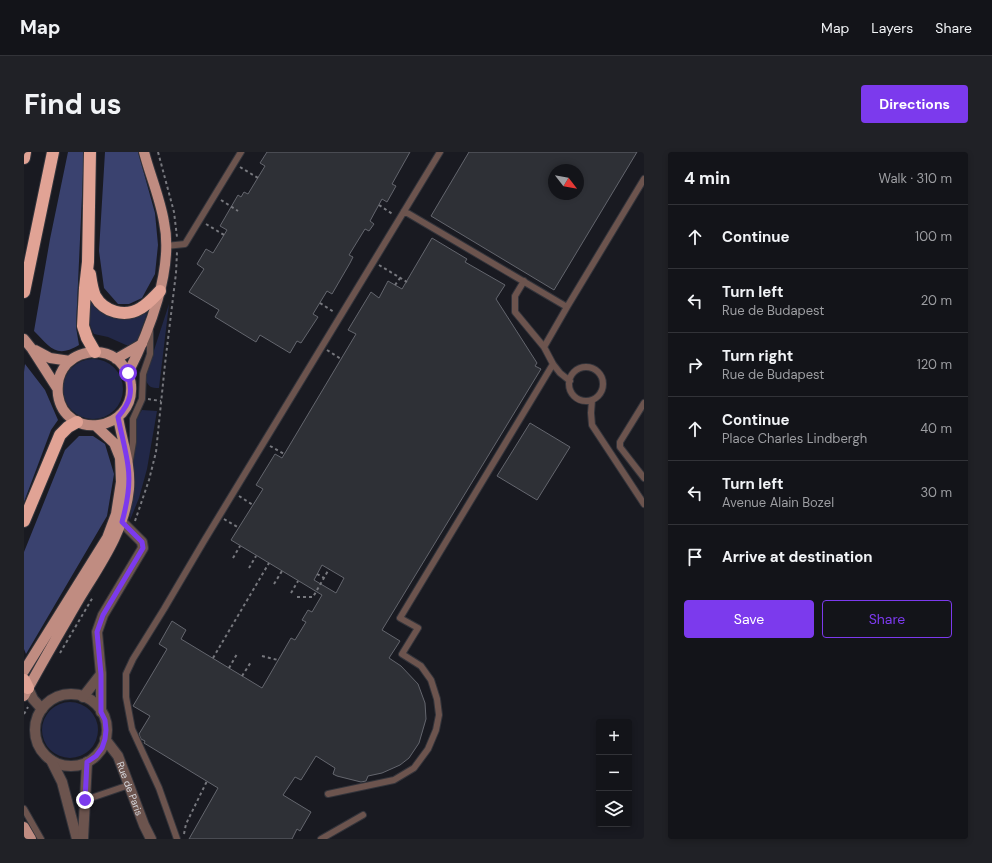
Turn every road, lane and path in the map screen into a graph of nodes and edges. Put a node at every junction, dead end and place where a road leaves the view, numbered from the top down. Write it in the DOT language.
graph roads {
  1 [pos="25,152"];
  2 [pos="53,152"];
  3 [pos="90,152"];
  4 [pos="144,152"];
  5 [pos="241,152"];
  6 [pos="440,152"];
  7 [pos="24,156"];
  8 [pos="234,164"];
  9 [pos="258,178"];
  10 [pos="644,179"];
  11 [pos="214,196"];
  12 [pos="379,205"];
  13 [pos="238,211"];
  14 [pos="404,211"];
  15 [pos="400,219"];
  16 [pos="199,220"];
  17 [pos="224,235"];
  18 [pos="166,246"];
  19 [pos="88,262"];
  20 [pos="373,262"];
  21 [pos="400,278"];
  22 [pos="524,281"];
  23 [pos="407,282"];
  24 [pos="395,285"];
  25 [pos="160,291"];
  26 [pos="24,292"];
  27 [pos="320,303"];
  28 [pos="567,308"];
  29 [pos="341,316"];
  30 [pos="150,324"];
  31 [pos="24,339"];
  32 [pos="142,344"];
  33 [pos="322,347"];
  34 [pos="544,348"];
  35 [pos="32,349"];
  36 [pos="95,352"];
  37 [pos="116,359"];
  38 [pos="342,359"];
  39 [pos="70,361"];
  40 [pos="553,364"];
  41 [pos="128,373"];
  42 [pos="570,381"];
  43 [pos="58,388"];
  44 [pos="142,398"];
  45 [pos="592,400"];
  46 [pos="161,401"];
  47 [pos="644,403"];
  48 [pos="118,417"];
  49 [pos="77,422"];
  50 [pos="96,426"];
  51 [pos="265,443"];
  52 [pos="284,454"];
  53 [pos="129,468"];
  54 [pos="644,478"];
  55 [pos="234,493"];
  56 [pos="642,496"];
  57 [pos="644,504"];
  58 [pos="253,505"];
  59 [pos="219,516"];
  60 [pos="24,521"];
  61 [pos="122,522"];
  62 [pos="239,528"];
  63 [pos="240,546"];
  64 [pos="256,556"];
  65 [pos="233,558"];
  66 [pos="269,564"];
  67 [pos="249,568"];
  68 [pos="329,569"];
  69 [pos="282,571"];
  70 [pos="317,574"];
  71 [pos="324,578"];
  72 [pos="298,581"];
  73 [pos="274,584"];
  74 [pos="291,593"];
  75 [pos="297,597"];
  76 [pos="238,654"];
  77 [pos="262,656"];
  78 [pos="213,658"];
  79 [pos="278,660"];
  80 [pos="251,662"];
  81 [pos="229,668"];
  82 [pos="24,671"];
  83 [pos="101,674"];
  84 [pos="242,676"];
  85 [pos="25,688"];
  86 [pos="83,697"];
  87 [pos="42,709"];
  88 [pos="101,712"];
  89 [pos="105,739"];
  90 [pos="51,760"];
  91 [pos="87,762"];
  92 [pos="207,781"];
  93 [pos="129,785"];
  94 [pos="328,794"];
  95 [pos="85,800"];
  96 [pos="24,809"];
  97 [pos="363,815"];
  98 [pos="24,827"];
  99 [pos="31,839"];
  100 [pos="41,839"];
  101 [pos="77,839"];
  102 [pos="83,839"];
  103 [pos="151,839"];
  104 [pos="177,839"];
  105 [pos="183,839"];
  106 [pos="321,839"];
  1 -- 7 [label="highway"];
  2 -- 26 [label="highway"];
  3 -- 19 [label="highway"];
  4 -- 18 [label="main road"];
  5 -- 8 [label="lane"];
  6 -- 14 [label="lane"];
  8 -- 9 [label="path"];
  8 -- 11 [label="lane"];
  10 -- 28 [label="lane"];
  11 -- 13 [label="path"];
  11 -- 16 [label="lane"];
  12 -- 15 [label="path"];
  14 -- 15 [label="lane"];
  14 -- 22 [label="lane"];
  15 -- 20 [label="lane"];
  16 -- 17 [label="path"];
  16 -- 18 [label="lane"];
  18 -- 25 [label="main road"];
  19 -- 25 [label="highway"];
  19 -- 36 [label="highway"];
  20 -- 21 [label="path"];
  20 -- 29 [label="lane"];
  21 -- 23 [label="path"];
  21 -- 24 [label="path"];
  22 -- 28 [label="lane"];
  22 -- 34 [label="lane"];
  25 -- 30 [label="main road"];
  27 -- 29 [label="path"];
  28 -- 34 [label="lane"];
  29 -- 33 [label="lane"];
  30 -- 32 [label="main road"];
  30 -- 44 [label="lane"];
  31 -- 35 [label="main road"];
  32 -- 37 [label="main road"];
  32 -- 41 [label="main road"];
  33 -- 38 [label="path"];
  33 -- 51 [label="lane"];
  34 -- 40 [label="lane"];
  35 -- 39 [label="main road"];
  35 -- 43 [label="main road"];
  36 -- 37 [label="main road"];
  36 -- 39 [label="main road"];
  37 -- 41 [label="main road"];
  39 -- 43 [label="main road"];
  40 -- 42 [label="lane"];
  40 -- 94 [label="lane"];
  41 -- 48 [label="main road"];
  42 -- 45 [label="lane"];
  42 -- 45 [label="lane"];
  43 -- 49 [label="main road"];
  44 -- 46 [label="path"];
  44 -- 53 [label="lane"];
  45 -- 56 [label="lane"];
  47 -- 54 [label="lane"];
  48 -- 50 [label="main road"];
  48 -- 53 [label="main road"];
  49 -- 50 [label="main road"];
  49 -- 60 [label="highway"];
  50 -- 82 [label="main road"];
  51 -- 52 [label="path"];
  51 -- 55 [label="lane"];
  53 -- 61 [label="main road"];
  55 -- 58 [label="path"];
  55 -- 59 [label="lane"];
  56 -- 57 [label="lane"];
  59 -- 62 [label="path"];
  59 -- 104 [label="lane"];
  61 -- 83 [label="street"];
  61 -- 85 [label="main road"];
  63 -- 65 [label="path"];
  64 -- 67 [label="path"];
  66 -- 78 [label="path"];
  68 -- 71 [label="path"];
  69 -- 73 [label="path"];
  70 -- 71 [label="path"];
  71 -- 75 [label="path"];
  72 -- 74 [label="path"];
  76 -- 81 [label="path"];
  77 -- 79 [label="path"];
  80 -- 84 [label="path"];
  83 -- 86 [label="street"];
  83 -- 88 [label="street"];
  85 -- 87 [label="street"];
  86 -- 87 [label="street"];
  86 -- 88 [label="street"];
  87 -- 90 [label="street"];
  88 -- 89 [label="street"];
  89 -- 91 [label="street"];
  89 -- 93 [label="street, Rue de Paris"];
  90 -- 91 [label="street"];
  90 -- 101 [label="street"];
  91 -- 95 [label="street"];
  92 -- 105 [label="path"];
  93 -- 95 [label="lane"];
  93 -- 103 [label="street, Rue de Paris"];
  95 -- 102 [label="street"];
  96 -- 100 [label="lane"];
  97 -- 106 [label="lane"];
  98 -- 99 [label="main road"];
}
